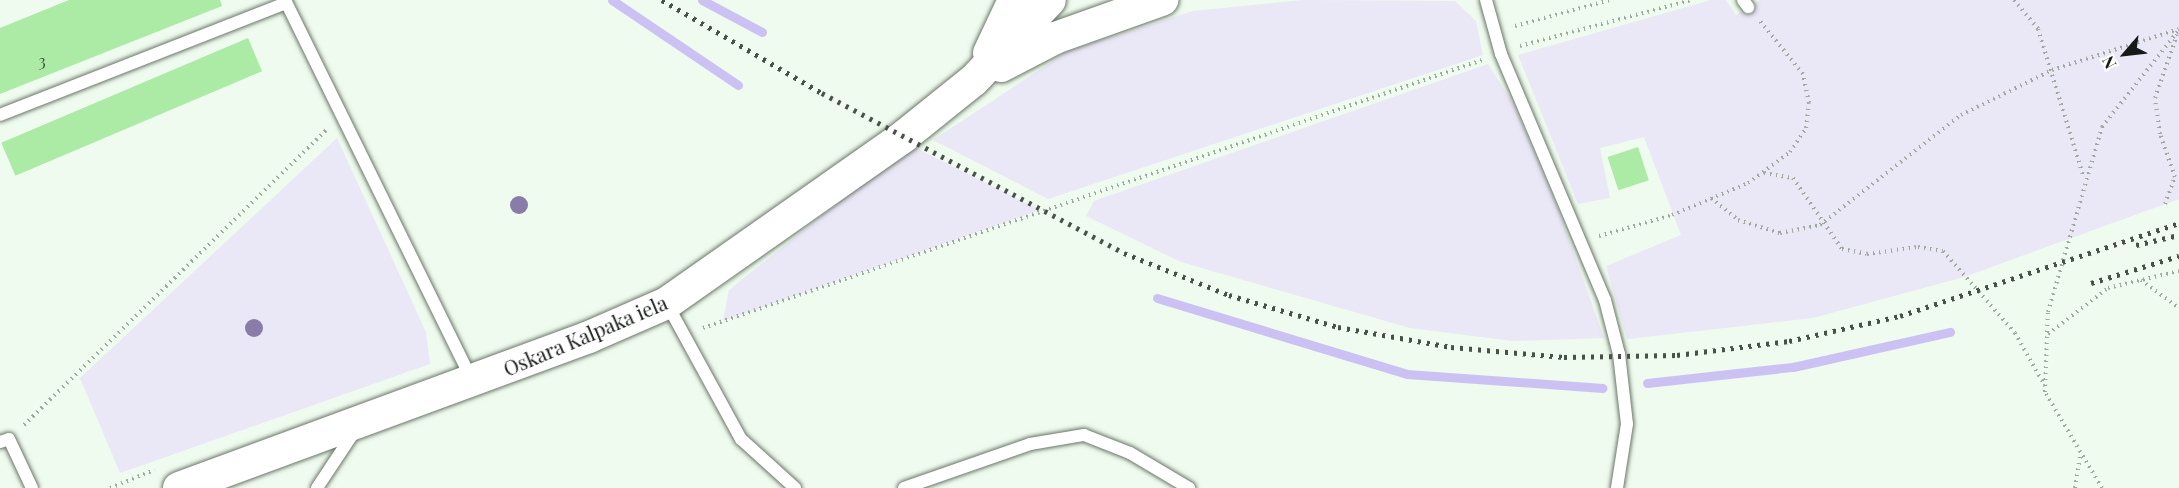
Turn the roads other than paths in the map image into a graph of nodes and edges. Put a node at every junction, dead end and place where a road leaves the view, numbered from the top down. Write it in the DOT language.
graph roads {
  1 [pos="1014,0"];
  2 [pos="1050,0"];
  3 [pos="1162,0"];
  4 [pos="1486,0"];
  5 [pos="285,1"];
  6 [pos="974,80"];
  7 [pos="0,115"];
  8 [pos="667,303"];
  9 [pos="472,381"];
  10 [pos="377,415"];
  11 [pos="5,441"];
  12 [pos="32,488"];
  13 [pos="179,488"];
  14 [pos="317,488"];
  15 [pos="795,488"];
  16 [pos="904,488"];
  17 [pos="1189,488"];
  18 [pos="1617,488"];
  1 -- 6 [label="street"];
  2 -- 6 [label="street, Oskara Kalpaka iela"];
  3 -- 6 [label="street"];
  4 -- 18 [label="lane"];
  5 -- 7 [label="lane"];
  5 -- 9 [label="lane"];
  6 -- 8 [label="street, Oskara Kalpaka iela"];
  8 -- 9 [label="street, Oskara Kalpaka iela"];
  8 -- 15 [label="lane"];
  9 -- 10 [label="street, Oskara Kalpaka iela"];
  10 -- 13 [label="street, Oskara Kalpaka iela"];
  10 -- 14 [label="lane"];
  11 -- 12 [label="lane"];
  16 -- 17 [label="lane"];
}
